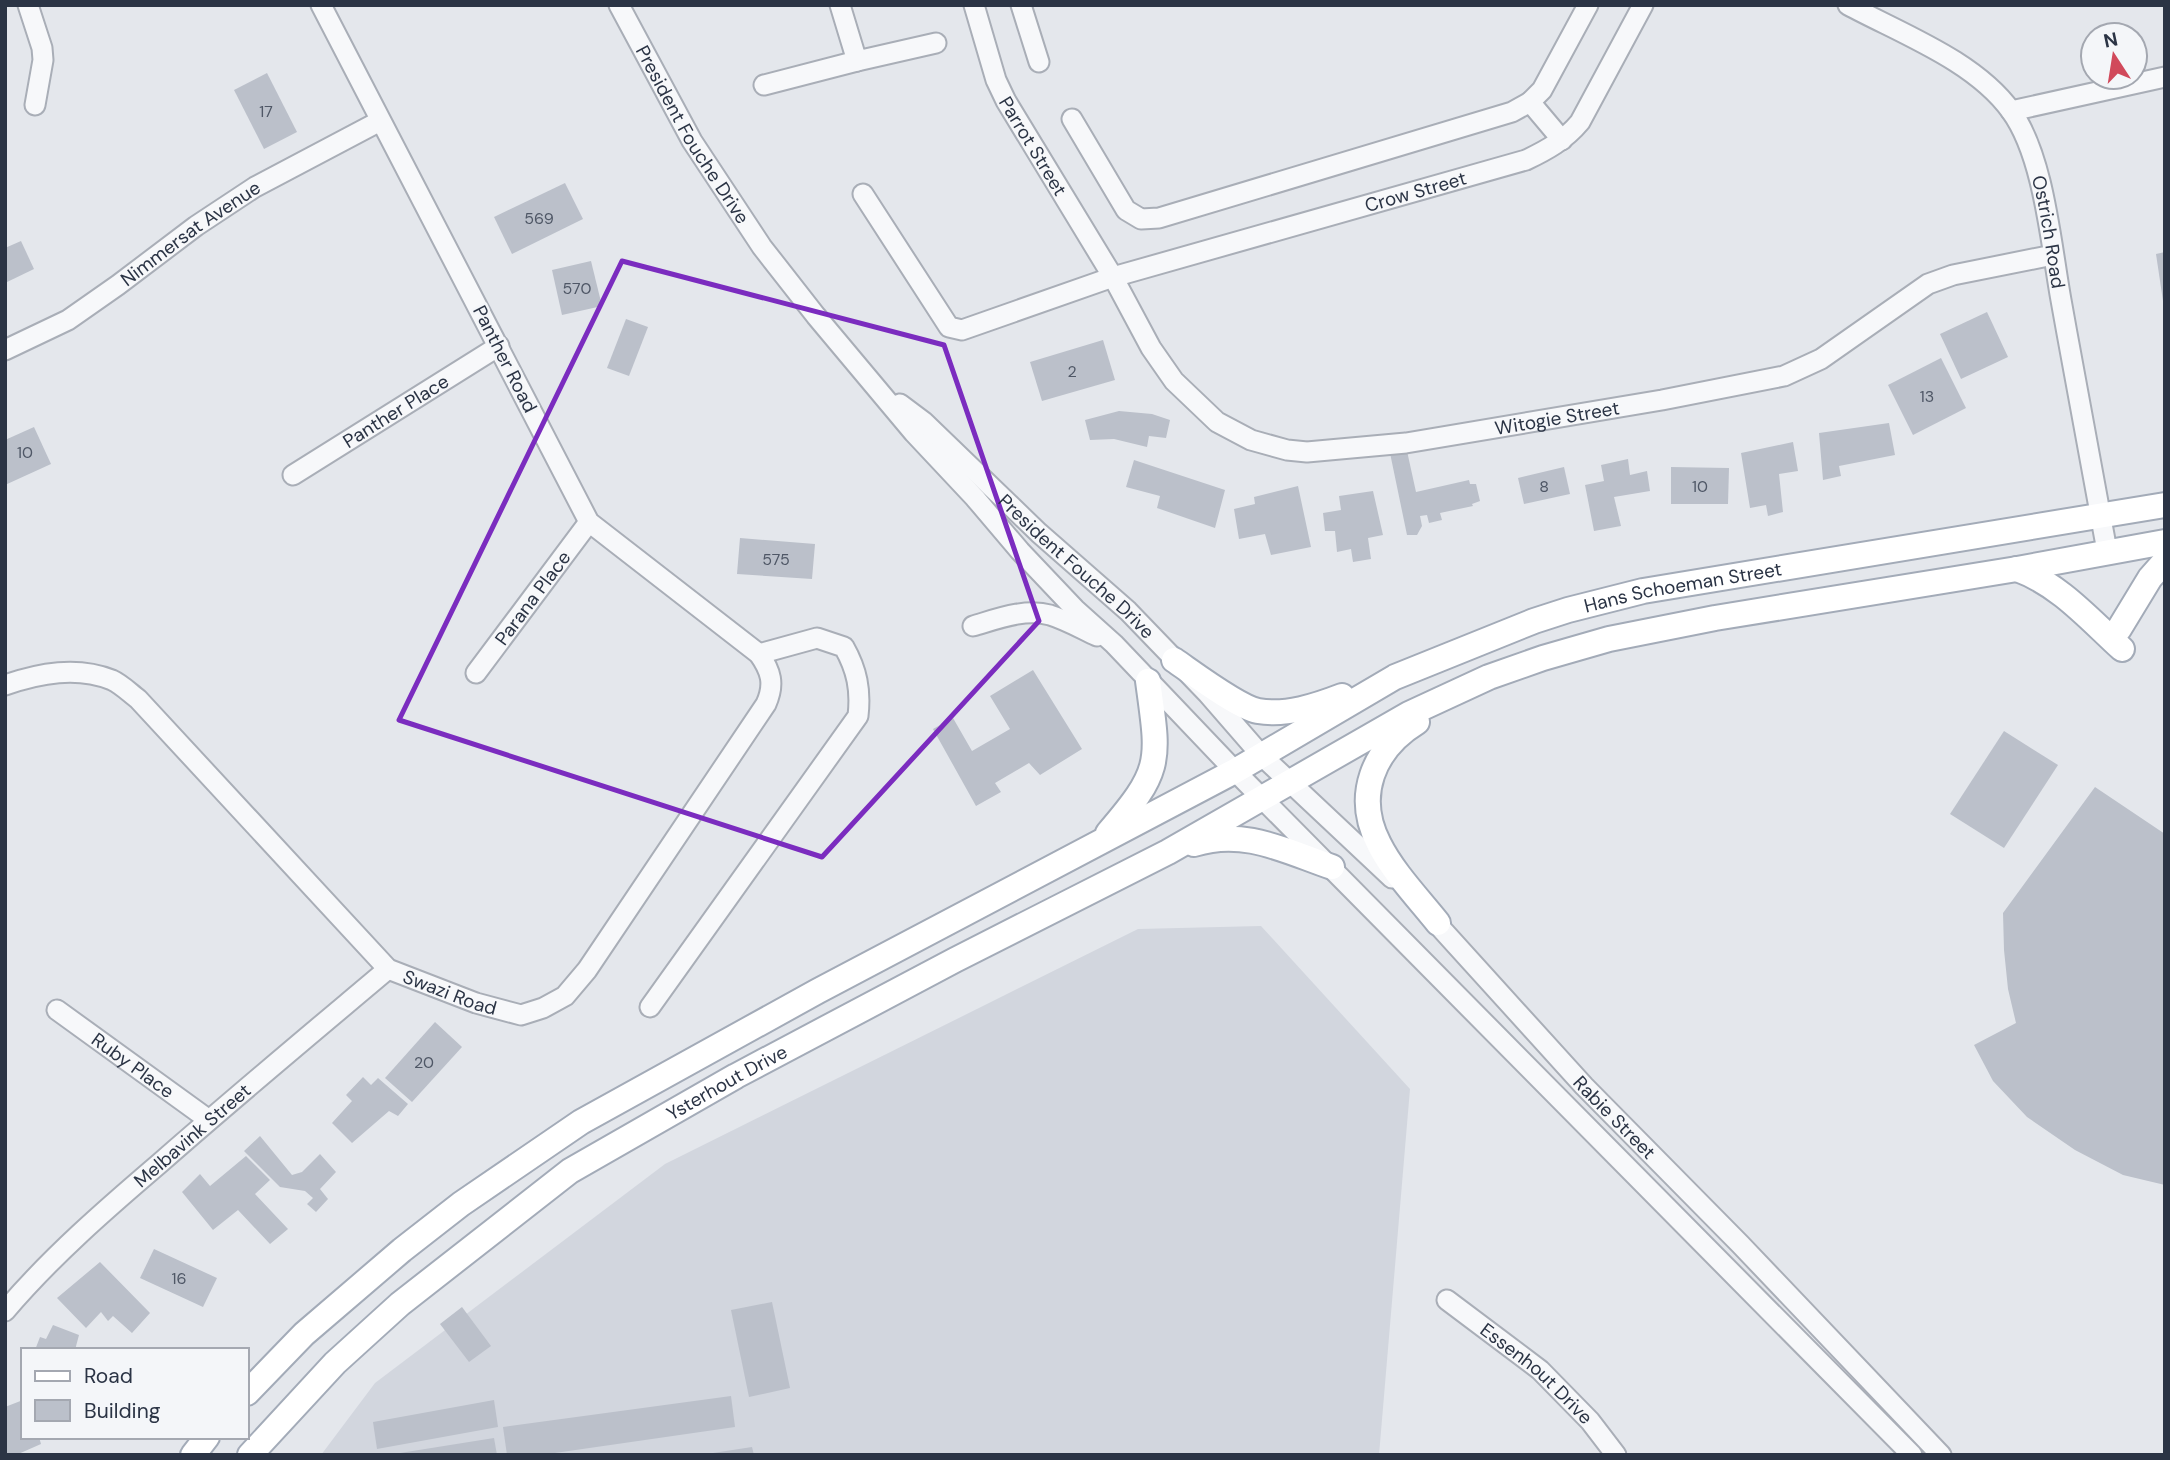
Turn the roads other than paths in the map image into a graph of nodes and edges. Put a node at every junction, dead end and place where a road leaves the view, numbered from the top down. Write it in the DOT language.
graph roads {
  1 [pos="28,5"];
  2 [pos="321,5"];
  3 [pos="619,5"];
  4 [pos="840,5"];
  5 [pos="1021,5"];
  6 [pos="1588,5"];
  7 [pos="1643,5"];
  8 [pos="1847,5"];
  9 [pos="978,6"];
  10 [pos="936,43"];
  11 [pos="858,61"];
  12 [pos="1039,62"];
  13 [pos="2165,77"];
  14 [pos="764,85"];
  15 [pos="1530,102"];
  16 [pos="35,105"];
  17 [pos="2011,111"];
  18 [pos="1072,119"];
  19 [pos="380,121"];
  20 [pos="1562,140"];
  21 [pos="863,194"];
  22 [pos="2053,255"];
  23 [pos="1113,277"];
  24 [pos="499,346"];
  25 [pos="5,350"];
  26 [pos="879,389"];
  27 [pos="292,475"];
  28 [pos="2165,505"];
  29 [pos="2100,516"];
  30 [pos="589,522"];
  31 [pos="2165,542"];
  32 [pos="2107,551"];
  33 [pos="2165,561"];
  34 [pos="2017,569"];
  35 [pos="973,626"];
  36 [pos="1114,644"];
  37 [pos="759,654"];
  38 [pos="1174,660"];
  39 [pos="476,673"];
  40 [pos="1395,677"];
  41 [pos="1489,677"];
  42 [pos="1148,681"];
  43 [pos="5,685"];
  44 [pos="1261,755"];
  45 [pos="1235,771"];
  46 [pos="1290,782"];
  47 [pos="1263,798"];
  48 [pos="1098,844"];
  49 [pos="1168,852"];
  50 [pos="1332,867"];
  51 [pos="1438,923"];
  52 [pos="388,969"];
  53 [pos="650,1007"];
  54 [pos="57,1010"];
  55 [pos="209,1120"];
  56 [pos="1447,1300"];
  57 [pos="5,1311"];
  58 [pos="248,1392"];
  59 [pos="205,1439"];
  60 [pos="193,1455"];
  61 [pos="250,1455"];
  62 [pos="1616,1455"];
  63 [pos="1912,1455"];
  64 [pos="1941,1455"];
  1 -- 16 [label="street"];
  2 -- 19 [label="street, Panther Road"];
  3 -- 26 [label="street, President Fouche Drive"];
  4 -- 11 [label="street"];
  5 -- 12 [label="street"];
  6 -- 15 [label="street"];
  7 -- 20 [label="street, Crow Street"];
  8 -- 17 [label="street, Ostrich Road"];
  9 -- 23 [label="street, Parrot Street"];
  10 -- 11 [label="street"];
  11 -- 14 [label="street"];
  13 -- 17 [label="street"];
  15 -- 18 [label="street"];
  15 -- 20 [label="street"];
  17 -- 22 [label="street, Ostrich Road"];
  19 -- 24 [label="street, Panther Road"];
  19 -- 25 [label="street, Nimmersat Avenue"];
  20 -- 23 [label="street, Crow Street"];
  21 -- 23 [label="street, Crow Street"];
  22 -- 23 [label="street, Witogie Street"];
  22 -- 29 [label="street, Ostrich Road"];
  24 -- 27 [label="street, Panther Place"];
  24 -- 30 [label="street, Panther Road"];
  26 -- 36 [label="street, President Fouche Drive"];
  26 -- 38 [label="street, President Fouche Drive"];
  28 -- 29 [label="main road, Hans Schoeman Street"];
  29 -- 32 [label="street, Ostrich Road"];
  29 -- 40 [label="main road, Hans Schoeman Street"];
  30 -- 37 [label="street, Panther Road"];
  30 -- 39 [label="street, Parana Place"];
  31 -- 32 [label="main road, Hans Schoeman Street"];
  32 -- 34 [label="main road, Hans Schoeman Street"];
  33 -- 34 [label="main road"];
  34 -- 41 [label="main road, Hans Schoeman Street"];
  35 -- 36 [label="street"];
  36 -- 42 [label="street, President Fouche Drive"];
  37 -- 52 [label="street, Swazi Road"];
  37 -- 53 [label="street"];
  38 -- 40 [label="main road"];
  38 -- 44 [label="street, President Fouche Drive"];
  40 -- 44 [label="main road, Hans Schoeman Street"];
  41 -- 46 [label="main road, Hans Schoeman Street"];
  41 -- 51 [label="main road"];
  42 -- 45 [label="street, President Fouche Drive"];
  42 -- 48 [label="main road"];
  43 -- 52 [label="street, Swazi Road"];
  44 -- 45 [label="main road, Hans Schoeman Street"];
  44 -- 46 [label="street, President Fouche Drive"];
  45 -- 47 [label="street, President Fouche Drive"];
  45 -- 48 [label="main road, Ysterhout Drive"];
  46 -- 47 [label="main road, Hans Schoeman Street"];
  46 -- 51 [label="street, Rabie Street"];
  47 -- 49 [label="main road, Ysterhout Drive"];
  47 -- 50 [label="street, Rabie Street"];
  48 -- 58 [label="main road, Ysterhout Drive"];
  49 -- 50 [label="main road"];
  49 -- 61 [label="main road, Ysterhout Drive"];
  50 -- 63 [label="street, Rabie Street"];
  51 -- 64 [label="street, Rabie Street"];
  52 -- 55 [label="street, Melbavink Street"];
  54 -- 55 [label="street, Ruby Place"];
  55 -- 57 [label="street, Melbavink Street"];
  56 -- 62 [label="street, Essenhout Drive"];
  59 -- 60 [label="main road"];
}
